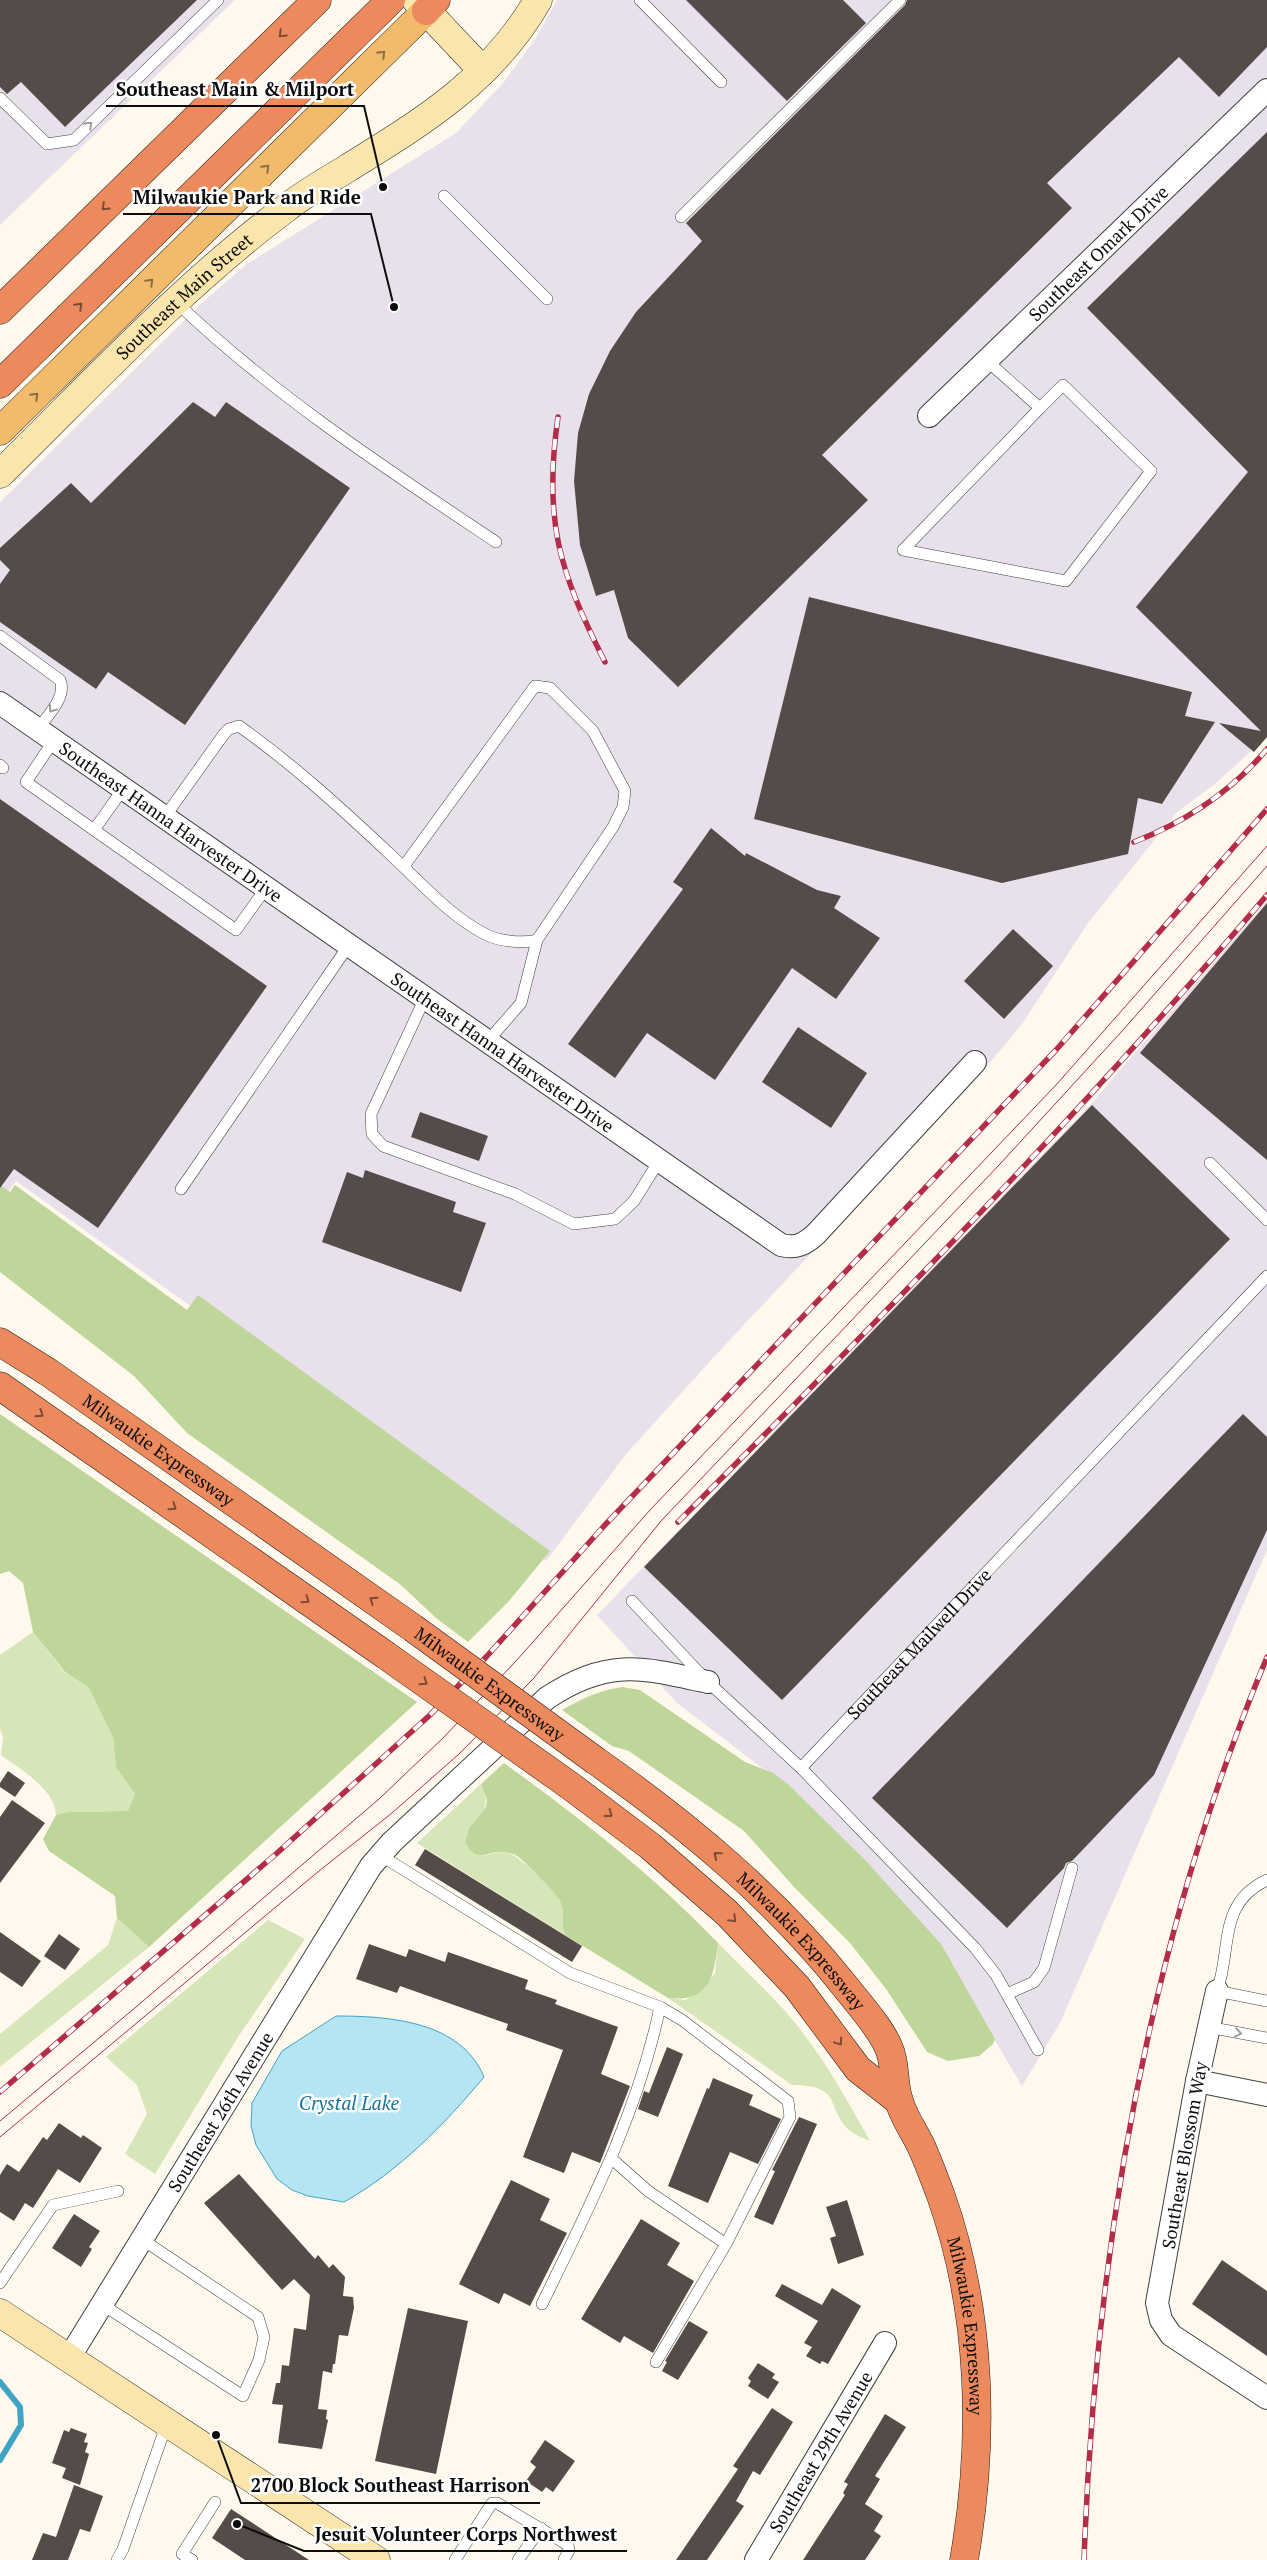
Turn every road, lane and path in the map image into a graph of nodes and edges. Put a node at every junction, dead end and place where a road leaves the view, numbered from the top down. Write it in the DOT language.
graph roads {
  1 [pos="218,0"];
  2 [pos="317,0"];
  3 [pos="391,0"];
  4 [pos="538,0"];
  5 [pos="640,0"];
  6 [pos="900,0"];
  7 [pos="426,4"];
  8 [pos="484,71"];
  9 [pos="721,82"];
  10 [pos="1267,90"];
  11 [pos="0,98"];
  12 [pos="444,196"];
  13 [pos="681,216"];
  14 [pos="547,299"];
  15 [pos="174,301"];
  16 [pos="0,310"];
  17 [pos="986,360"];
  18 [pos="0,384"];
  19 [pos="1040,408"];
  20 [pos="929,416"];
  21 [pos="0,431"];
  22 [pos="0,474"];
  23 [pos="496,542"];
  24 [pos="0,636"];
  25 [pos="0,703"];
  26 [pos="46,734"];
  27 [pos="123,789"];
  28 [pos="164,818"];
  29 [pos="94,830"];
  30 [pos="404,866"];
  31 [pos="266,888"];
  32 [pos="537,940"];
  33 [pos="348,945"];
  34 [pos="425,998"];
  35 [pos="487,1042"];
  36 [pos="975,1062"];
  37 [pos="659,1161"];
  38 [pos="1210,1163"];
  39 [pos="181,1190"];
  40 [pos="1267,1220"];
  41 [pos="1267,1276"];
  42 [pos="0,1333"];
  43 [pos="0,1342"];
  44 [pos="48,1372"];
  45 [pos="0,1386"];
  46 [pos="632,1601"];
  47 [pos="708,1682"];
  48 [pos="801,1768"];
  49 [pos="376,1861"];
  50 [pos="1072,1868"];
  51 [pos="1267,1880"];
  52 [pos="1217,1991"];
  53 [pos="1007,1994"];
  54 [pos="1267,2001"];
  55 [pos="660,2006"];
  56 [pos="1208,2027"];
  57 [pos="1267,2038"];
  58 [pos="1038,2050"];
  59 [pos="1197,2081"];
  60 [pos="1267,2095"];
  61 [pos="899,2101"];
  62 [pos="612,2159"];
  63 [pos="118,2191"];
  64 [pos="143,2240"];
  65 [pos="726,2244"];
  66 [pos="0,2283"];
  67 [pos="542,2304"];
  68 [pos="103,2305"];
  69 [pos="0,2313"];
  70 [pos="885,2343"];
  71 [pos="69,2358"];
  72 [pos="656,2362"];
  73 [pos="1267,2398"];
  74 [pos="167,2423"];
  75 [pos="214,2502"];
  76 [pos="541,2528"];
  77 [pos="362,2556"];
  78 [pos="117,2560"];
  79 [pos="192,2560"];
  80 [pos="455,2560"];
  81 [pos="518,2560"];
  82 [pos="564,2560"];
  83 [pos="756,2560"];
  84 [pos="964,2560"];
  11 -- 1 [label="lane, one-way"];
  2 -- 16 [label="highway, one-way"];
  18 -- 3 [label="highway, one-way"];
  4 -- 8 [label="street, Southeast Main Street"];
  5 -- 9 [label="lane"];
  6 -- 13 [label="lane"];
  7 -- 8 [label="street"];
  21 -- 7 [label="main road, one-way"];
  8 -- 15 [label="street, Southeast Main Street"];
  10 -- 17 [label="street, Southeast Omark Drive"];
  12 -- 14 [label="lane"];
  15 -- 22 [label="street, Southeast Main Street"];
  15 -- 23 [label="lane"];
  17 -- 19 [label="lane"];
  17 -- 20 [label="street, Southeast Omark Drive"];
  19 -- 19 [label="lane"];
  24 -- 26 [label="lane, one-way"];
  25 -- 26 [label="street, Southeast Hanna Harvester Drive"];
  26 -- 27 [label="street, Southeast Hanna Harvester Drive"];
  26 -- 29 [label="lane"];
  27 -- 28 [label="street, Southeast Hanna Harvester Drive"];
  27 -- 29 [label="lane"];
  28 -- 30 [label="lane"];
  28 -- 31 [label="street, Southeast Hanna Harvester Drive"];
  29 -- 31 [label="lane"];
  30 -- 32 [label="lane"];
  30 -- 32 [label="lane"];
  31 -- 33 [label="street, Southeast Hanna Harvester Drive"];
  32 -- 35 [label="lane"];
  33 -- 34 [label="street, Southeast Hanna Harvester Drive"];
  33 -- 39 [label="lane"];
  34 -- 35 [label="street, Southeast Hanna Harvester Drive"];
  34 -- 37 [label="lane"];
  35 -- 37 [label="street, Southeast Hanna Harvester Drive"];
  36 -- 37 [label="street, Southeast Hanna Harvester Drive"];
  38 -- 40 [label="lane"];
  41 -- 48 [label="lane, Southeast Mailwell Drive"];
  42 -- 44 [label="highway"];
  43 -- 44 [label="highway, Milwaukie Expressway"];
  61 -- 44 [label="highway, Milwaukie Expressway, one-way, bridge"];
  45 -- 61 [label="highway, Milwaukie Expressway, one-way, bridge"];
  46 -- 47 [label="lane"];
  47 -- 48 [label="lane"];
  47 -- 49 [label="street, Southeast 26th Avenue"];
  48 -- 53 [label="lane"];
  49 -- 55 [label="lane"];
  49 -- 64 [label="street, Southeast 26th Avenue"];
  50 -- 53 [label="lane"];
  51 -- 52 [label="lane"];
  52 -- 54 [label="lane"];
  52 -- 56 [label="street, Southeast Blossom Way"];
  53 -- 58 [label="lane"];
  55 -- 62 [label="lane"];
  55 -- 65 [label="lane"];
  56 -- 57 [label="lane, one-way"];
  56 -- 59 [label="street, Southeast Blossom Way"];
  59 -- 60 [label="street"];
  59 -- 73 [label="street, Southeast Blossom Way"];
  61 -- 84 [label="highway, Milwaukie Expressway"];
  62 -- 65 [label="lane"];
  62 -- 67 [label="lane"];
  63 -- 66 [label="lane"];
  64 -- 68 [label="street, Southeast 26th Avenue"];
  64 -- 68 [label="lane"];
  65 -- 72 [label="lane"];
  68 -- 71 [label="street, Southeast 26th Avenue"];
  69 -- 71 [label="street"];
  70 -- 83 [label="street, Southeast 29th Avenue"];
  71 -- 74 [label="street"];
  74 -- 77 [label="street"];
  74 -- 78 [label="lane"];
  75 -- 79 [label="lane"];
  76 -- 80 [label="lane"];
  76 -- 81 [label="lane"];
  76 -- 82 [label="lane"];
}
